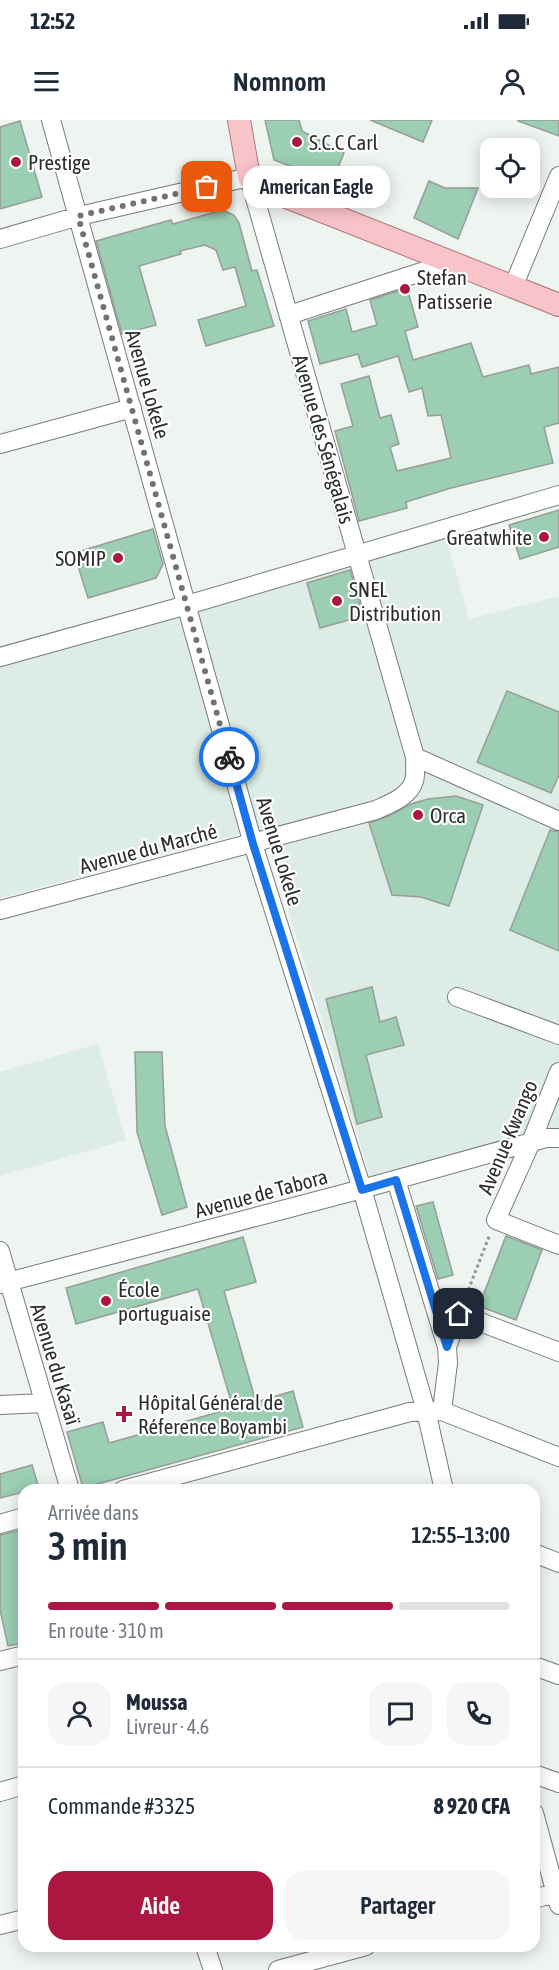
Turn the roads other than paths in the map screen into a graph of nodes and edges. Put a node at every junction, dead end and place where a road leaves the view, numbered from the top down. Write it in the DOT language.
graph roads {
  1 [pos="51,120"];
  2 [pos="239,120"];
  3 [pos="559,176"];
  4 [pos="249,177"];
  5 [pos="78,216"];
  6 [pos="0,239"];
  7 [pos="449,263"];
  8 [pos="513,287"];
  9 [pos="559,305"];
  10 [pos="289,315"];
  11 [pos="132,408"];
  12 [pos="0,444"];
  13 [pos="559,495"];
  14 [pos="356,554"];
  15 [pos="187,605"];
  16 [pos="0,657"];
  17 [pos="415,757"];
  18 [pos="559,821"];
  19 [pos="253,844"];
  20 [pos="0,910"];
  21 [pos="457,997"];
  22 [pos="559,1035"];
  23 [pos="559,1072"];
  24 [pos="559,1138"];
  25 [pos="531,1142"];
  26 [pos="396,1180"];
  27 [pos="362,1190"];
  28 [pos="559,1245"];
  29 [pos="0,1251"];
  30 [pos="4,1283"];
  31 [pos="447,1347"];
  32 [pos="559,1352"];
  33 [pos="45,1402"];
  34 [pos="0,1405"];
  35 [pos="434,1411"];
  36 [pos="559,1457"];
  37 [pos="68,1484"];
  38 [pos="145,1484"];
  39 [pos="443,1484"];
  40 [pos="18,1519"];
  41 [pos="0,1524"];
  42 [pos="540,1555"];
  43 [pos="559,1563"];
  44 [pos="18,1656"];
  45 [pos="0,1661"];
  46 [pos="540,1668"];
  47 [pos="559,1675"];
  48 [pos="540,1776"];
  49 [pos="559,1783"];
  50 [pos="18,1787"];
  51 [pos="0,1792"];
  52 [pos="540,1834"];
  53 [pos="558,1897"];
  54 [pos="540,1898"];
  55 [pos="18,1920"];
  56 [pos="0,1925"];
  57 [pos="207,1952"];
  58 [pos="344,1952"];
  59 [pos="213,1970"];
  60 [pos="278,1970"];
  1 -- 5 [label="street, Avenue Lokele"];
  2 -- 4 [label="main road, Avenue des Sénégalais"];
  3 -- 8 [label="street"];
  4 -- 5 [label="street"];
  4 -- 7 [label="main road"];
  4 -- 10 [label="street, Avenue des Sénégalais"];
  5 -- 6 [label="street"];
  5 -- 11 [label="street, Avenue Lokele"];
  7 -- 8 [label="main road"];
  7 -- 10 [label="street"];
  8 -- 9 [label="main road"];
  10 -- 14 [label="street, Avenue des Sénégalais"];
  11 -- 12 [label="street"];
  11 -- 15 [label="street, Avenue Lokele"];
  13 -- 14 [label="street"];
  14 -- 15 [label="street"];
  14 -- 17 [label="street, Avenue des Sénégalais"];
  15 -- 16 [label="street"];
  15 -- 19 [label="street, Avenue Lokele"];
  17 -- 18 [label="street"];
  17 -- 19 [label="street, Avenue du Marché"];
  19 -- 20 [label="street, Avenue du Marché"];
  19 -- 27 [label="street, Avenue Lokele"];
  21 -- 22 [label="street"];
  23 -- 25 [label="street, Avenue Kwango"];
  24 -- 25 [label="street, Avenue de Tabora"];
  25 -- 26 [label="street, Avenue de Tabora"];
  25 -- 28 [label="street, Avenue Kwango"];
  26 -- 27 [label="street, Avenue de Tabora"];
  26 -- 31 [label="street"];
  27 -- 30 [label="street, Avenue de Tabora"];
  27 -- 35 [label="street, Avenue Lokele"];
  29 -- 30 [label="street, Avenue du Kasaï"];
  30 -- 33 [label="street, Avenue du Kasaï"];
  31 -- 32 [label="street"];
  31 -- 35 [label="street"];
  33 -- 34 [label="street"];
  33 -- 37 [label="street, Avenue du Kasaï"];
  35 -- 36 [label="street"];
  35 -- 38 [label="street"];
  35 -- 39 [label="street, Avenue Lokele"];
  40 -- 41 [label="street"];
  42 -- 43 [label="street"];
  44 -- 45 [label="street"];
  46 -- 47 [label="street"];
  48 -- 49 [label="street"];
  50 -- 51 [label="street"];
  52 -- 53 [label="street"];
  53 -- 54 [label="street"];
  55 -- 56 [label="street"];
  57 -- 59 [label="street"];
  58 -- 60 [label="street"];
}
